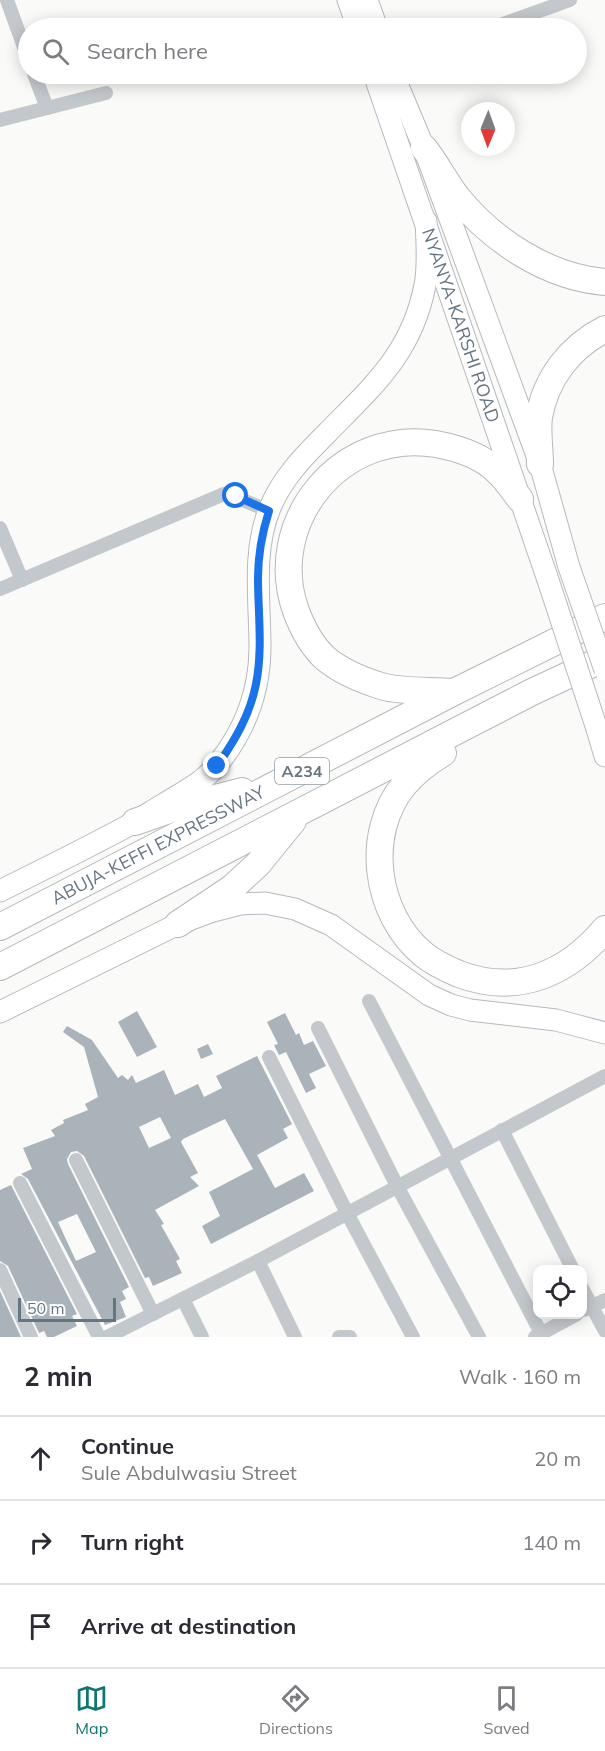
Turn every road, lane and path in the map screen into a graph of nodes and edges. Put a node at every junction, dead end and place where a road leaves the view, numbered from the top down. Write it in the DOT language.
graph roads {
  1 [pos="7,0"];
  2 [pos="348,0"];
  3 [pos="367,0"];
  4 [pos="570,0"];
  5 [pos="354,18"];
  6 [pos="373,18"];
  7 [pos="520,18"];
  8 [pos="18,30"];
  9 [pos="38,84"];
  10 [pos="378,84"];
  11 [pos="397,84"];
  12 [pos="106,93"];
  13 [pos="47,108"];
  14 [pos="0,120"];
  15 [pos="424,148"];
  16 [pos="426,221"];
  17 [pos="605,282"];
  18 [pos="605,330"];
  19 [pos="540,464"];
  20 [pos="520,499"];
  21 [pos="269,511"];
  22 [pos="0,528"];
  23 [pos="22,580"];
  24 [pos="0,589"];
  25 [pos="605,616"];
  26 [pos="605,658"];
  27 [pos="605,670"];
  28 [pos="454,692"];
  29 [pos="532,692"];
  30 [pos="605,756"];
  31 [pos="275,785"];
  32 [pos="300,812"];
  33 [pos="135,822"];
  34 [pos="0,891"];
  35 [pos="178,924"];
  36 [pos="0,927"];
  37 [pos="605,929"];
  38 [pos="0,967"];
  39 [pos="369,1001"];
  40 [pos="0,1012"];
  41 [pos="318,1028"];
  42 [pos="605,1033"];
  43 [pos="269,1057"];
  44 [pos="605,1076"];
  45 [pos="502,1130"];
  46 [pos="451,1158"];
  47 [pos="76,1160"];
  48 [pos="20,1183"];
  49 [pos="397,1186"];
  50 [pos="347,1213"];
  51 [pos="258,1261"];
  52 [pos="571,1265"];
  53 [pos="0,1270"];
  54 [pos="183,1299"];
  55 [pos="605,1300"];
  56 [pos="587,1309"];
  57 [pos="153,1314"];
  58 [pos="569,1319"];
  59 [pos="605,1331"];
  60 [pos="540,1336"];
  61 [pos="31,1337"];
  62 [pos="99,1337"];
  63 [pos="107,1337"];
  64 [pos="202,1337"];
  65 [pos="295,1337"];
  66 [pos="339,1337"];
  67 [pos="350,1337"];
  68 [pos="413,1337"];
  69 [pos="479,1337"];
  1 -- 8 [label="street"];
  2 -- 5 [label="main road"];
  3 -- 6 [label="main road"];
  4 -- 7 [label="street"];
  9 -- 13 [label="street"];
  10 -- 16 [label="main road, NYANYA-KARSHI ROAD"];
  11 -- 15 [label="main road, NYANYA-KARSHI ROAD"];
  12 -- 13 [label="street"];
  13 -- 14 [label="street"];
  15 -- 17 [label="highway"];
  15 -- 19 [label="main road, NYANYA-KARSHI ROAD"];
  16 -- 20 [label="main road, NYANYA-KARSHI ROAD"];
  16 -- 21 [label="main road, ABUJA-KEFFI EXPRESSWAY"];
  18 -- 19 [label="highway"];
  19 -- 27 [label="main road, NYANYA-KARSHI ROAD, bridge"];
  20 -- 28 [label="highway"];
  20 -- 30 [label="main road, NYANYA-KARSHI ROAD, bridge"];
  21 -- 23 [label="street"];
  21 -- 33 [label="main road, ABUJA-KEFFI EXPRESSWAY"];
  22 -- 23 [label="street"];
  23 -- 24 [label="street"];
  25 -- 28 [label="highway, ABUJA-KEFFI EXPRESSWAY / A234"];
  26 -- 29 [label="highway, ABUJA-KEFFI EXPRESSWAY / A234"];
  28 -- 31 [label="highway, ABUJA-KEFFI EXPRESSWAY / A234"];
  29 -- 32 [label="highway, ABUJA-KEFFI EXPRESSWAY / A234"];
  29 -- 37 [label="highway"];
  31 -- 33 [label="highway"];
  31 -- 36 [label="highway, ABUJA-KEFFI EXPRESSWAY / A234"];
  32 -- 35 [label="highway"];
  32 -- 38 [label="highway, ABUJA-KEFFI EXPRESSWAY / A234"];
  33 -- 34 [label="main road, ABUJA-KEFFI EXPRESSWAY"];
  35 -- 40 [label="main road"];
  35 -- 42 [label="main road"];
  39 -- 46 [label="street"];
  41 -- 49 [label="street"];
  43 -- 50 [label="street"];
  44 -- 45 [label="street"];
  45 -- 46 [label="street"];
  45 -- 52 [label="street"];
  46 -- 49 [label="street"];
  46 -- 60 [label="street"];
  47 -- 57 [label="street"];
  48 -- 62 [label="street"];
  49 -- 50 [label="street"];
  49 -- 69 [label="street"];
  50 -- 51 [label="street"];
  50 -- 68 [label="street"];
  51 -- 54 [label="street"];
  51 -- 65 [label="street"];
  53 -- 61 [label="street"];
  54 -- 57 [label="street"];
  54 -- 64 [label="street"];
  55 -- 56 [label="street"];
  56 -- 59 [label="street"];
  57 -- 63 [label="street"];
  58 -- 60 [label="street"];
  66 -- 67 [label="street"];
}
